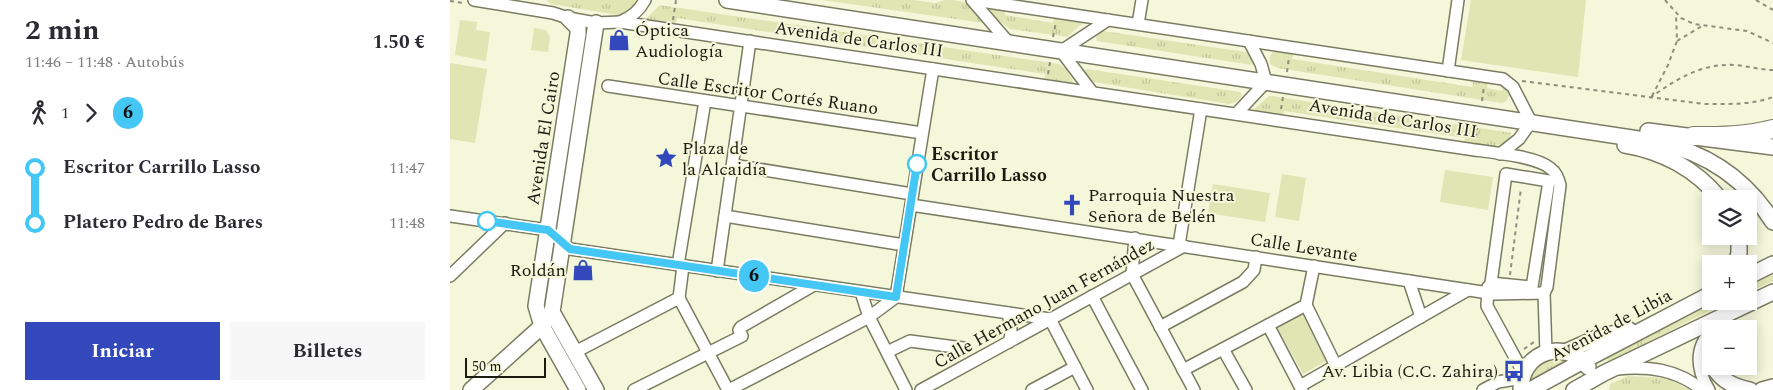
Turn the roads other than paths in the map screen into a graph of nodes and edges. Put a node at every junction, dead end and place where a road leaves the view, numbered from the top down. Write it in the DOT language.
graph roads {
  1 [pos="474,0"];
  2 [pos="538,0"];
  3 [pos="645,0"];
  4 [pos="727,0"];
  5 [pos="973,0"];
  6 [pos="1142,0"];
  7 [pos="1458,0"];
  8 [pos="553,13"];
  9 [pos="568,18"];
  10 [pos="1108,20"];
  11 [pos="596,22"];
  12 [pos="620,22"];
  13 [pos="1138,24"];
  14 [pos="750,41"];
  15 [pos="1249,41"];
  16 [pos="1010,43"];
  17 [pos="1061,51"];
  18 [pos="933,68"];
  19 [pos="1448,71"];
  20 [pos="1266,82"];
  21 [pos="608,86"];
  22 [pos="1092,92"];
  23 [pos="705,102"];
  24 [pos="741,107"];
  25 [pos="1201,109"];
  26 [pos="1236,114"];
  27 [pos="1531,122"];
  28 [pos="1560,126"];
  29 [pos="1773,129"];
  30 [pos="922,133"];
  31 [pos="1602,133"];
  32 [pos="1693,136"];
  33 [pos="1773,147"];
  34 [pos="1503,157"];
  35 [pos="733,164"];
  36 [pos="1523,177"];
  37 [pos="1712,190"];
  38 [pos="912,199"];
  39 [pos="450,216"];
  40 [pos="725,216"];
  41 [pos="1773,222"];
  42 [pos="505,224"];
  43 [pos="548,230"];
  44 [pos="1135,238"];
  45 [pos="563,244"];
  46 [pos="904,245"];
  47 [pos="1182,245"];
  48 [pos="1256,257"];
  49 [pos="1773,264"];
  50 [pos="681,266"];
  51 [pos="1314,266"];
  52 [pos="717,271"];
  53 [pos="1757,272"];
  54 [pos="1132,274"];
  55 [pos="450,276"];
  56 [pos="1409,281"];
  57 [pos="814,285"];
  58 [pos="1468,290"];
  59 [pos="861,292"];
  60 [pos="1773,292"];
  61 [pos="1487,293"];
  62 [pos="1544,293"];
  63 [pos="1702,295"];
  64 [pos="1092,296"];
  65 [pos="896,297"];
  66 [pos="679,298"];
  67 [pos="1702,298"];
  68 [pos="1757,300"];
  69 [pos="1692,303"];
  70 [pos="1306,305"];
  71 [pos="1736,310"];
  72 [pos="1740,310"];
  73 [pos="552,312"];
  74 [pos="1008,313"];
  75 [pos="868,317"];
  76 [pos="1421,317"];
  77 [pos="1050,319"];
  78 [pos="1728,320"];
  79 [pos="1268,325"];
  80 [pos="1650,325"];
  81 [pos="542,326"];
  82 [pos="1160,327"];
  83 [pos="1009,342"];
  84 [pos="1702,344"];
  85 [pos="963,348"];
  86 [pos="1223,349"];
  87 [pos="575,352"];
  88 [pos="887,352"];
  89 [pos="1565,352"];
  90 [pos="708,353"];
  91 [pos="1546,353"];
  92 [pos="1582,360"];
  93 [pos="1336,366"];
  94 [pos="1075,367"];
  95 [pos="1183,370"];
  96 [pos="1610,370"];
  97 [pos="1719,375"];
  98 [pos="1524,383"];
  99 [pos="1593,385"];
  100 [pos="1773,387"];
  101 [pos="1301,388"];
  102 [pos="471,390"];
  103 [pos="578,390"];
  104 [pos="596,390"];
  105 [pos="634,390"];
  106 [pos="729,390"];
  107 [pos="906,390"];
  108 [pos="921,390"];
  109 [pos="1032,390"];
  110 [pos="1087,390"];
  111 [pos="1142,390"];
  112 [pos="1194,390"];
  113 [pos="1246,390"];
  114 [pos="1483,390"];
  115 [pos="1574,390"];
  116 [pos="1702,390"];
  117 [pos="1708,390"];
  118 [pos="1750,390"];
  119 [pos="1762,390"];
  1 -- 8 [label="street, Avenida de Carlos III"];
  2 -- 8 [label="street, Avenida de Carlos III"];
  3 -- 12 [label="street"];
  4 -- 16 [label="main road, Avenida de Carlos III"];
  5 -- 10 [label="street"];
  5 -- 16 [label="street"];
  6 -- 13 [label="street"];
  7 -- 19 [label="street"];
  8 -- 9 [label="street, Avenida de Carlos III"];
  9 -- 11 [label="street, Avenida de Carlos III"];
  9 -- 43 [label="main road, Avenida El Cairo"];
  10 -- 13 [label="street"];
  10 -- 17 [label="street"];
  11 -- 12 [label="street, Avenida de Carlos III"];
  11 -- 45 [label="main road, Avenida El Cairo"];
  12 -- 14 [label="street, Avenida de Carlos III"];
  13 -- 15 [label="street"];
  14 -- 18 [label="street, Avenida de Carlos III"];
  14 -- 24 [label="street"];
  15 -- 19 [label="street"];
  15 -- 20 [label="street"];
  16 -- 17 [label="main road, Avenida de Carlos III"];
  17 -- 20 [label="main road, Avenida de Carlos III"];
  17 -- 22 [label="street"];
  18 -- 22 [label="street, Avenida de Carlos III"];
  18 -- 30 [label="street"];
  19 -- 27 [label="street"];
  20 -- 26 [label="street"];
  20 -- 27 [label="main road, Avenida de Carlos III"];
  21 -- 23 [label="street, Calle Escritor Cortés Ruano"];
  22 -- 25 [label="street, Avenida de Carlos III"];
  23 -- 24 [label="street, Calle Escritor Cortés Ruano"];
  23 -- 50 [label="street"];
  24 -- 30 [label="street, Calle Escritor Cortés Ruano"];
  24 -- 35 [label="street"];
  25 -- 26 [label="street, Avenida de Carlos III"];
  25 -- 47 [label="street, Calle Hermano Juan Fernández"];
  26 -- 34 [label="street, Avenida de Carlos III"];
  27 -- 28 [label="main road, Avenida de Carlos III"];
  27 -- 34 [label="street"];
  28 -- 31 [label="main road, Avenida de Carlos III"];
  28 -- 32 [label="main road"];
  29 -- 32 [label="highway"];
  30 -- 38 [label="street"];
  31 -- 37 [label="main road"];
  31 -- 41 [label="main road, Avenida de Carlos III"];
  32 -- 33 [label="main road"];
  34 -- 61 [label="street"];
  34 -- 62 [label="street, Avenida de Carlos III"];
  35 -- 38 [label="street, Calle Levante"];
  35 -- 40 [label="street"];
  36 -- 36 [label="street"];
  38 -- 44 [label="street, Calle Levante"];
  38 -- 46 [label="street"];
  39 -- 42 [label="street"];
  40 -- 46 [label="street"];
  40 -- 52 [label="street"];
  42 -- 43 [label="street"];
  42 -- 55 [label="street"];
  43 -- 45 [label="street"];
  43 -- 81 [label="main road, Avenida El Cairo"];
  44 -- 47 [label="street, Calle Levante"];
  44 -- 54 [label="street"];
  45 -- 50 [label="street"];
  45 -- 73 [label="main road, Avenida El Cairo"];
  46 -- 65 [label="street"];
  47 -- 48 [label="street, Calle Levante"];
  47 -- 54 [label="street, Calle Hermano Juan Fernández"];
  48 -- 51 [label="street, Calle Levante"];
  48 -- 82 [label="street"];
  49 -- 53 [label="main road"];
  50 -- 52 [label="street"];
  50 -- 66 [label="street"];
  51 -- 56 [label="street, Calle Levante"];
  51 -- 70 [label="street"];
  52 -- 57 [label="street"];
  54 -- 64 [label="street, Calle Hermano Juan Fernández"];
  54 -- 82 [label="street"];
  56 -- 58 [label="street, Calle Levante"];
  56 -- 76 [label="street"];
  57 -- 59 [label="street"];
  57 -- 90 [label="street"];
  58 -- 61 [label="street, Calle Levante"];
  58 -- 76 [label="street"];
  59 -- 65 [label="street"];
  59 -- 75 [label="street"];
  60 -- 68 [label="main road"];
  61 -- 62 [label="street, Calle Levante"];
  61 -- 98 [label="street"];
  62 -- 91 [label="street"];
  63 -- 69 [label="main road"];
  64 -- 77 [label="street, Calle Hermano Juan Fernández"];
  64 -- 111 [label="street"];
  65 -- 74 [label="street"];
  65 -- 75 [label="street"];
  66 -- 87 [label="street"];
  66 -- 90 [label="street"];
  67 -- 69 [label="main road, Avenida de Libia"];
  69 -- 80 [label="main road, Avenida de Libia"];
  70 -- 79 [label="street"];
  70 -- 93 [label="street"];
  71 -- 96 [label="main road"];
  72 -- 78 [label="main road"];
  73 -- 81 [label="main road, Avenida El Cairo"];
  73 -- 87 [label="main road"];
  74 -- 77 [label="street"];
  74 -- 83 [label="street"];
  75 -- 88 [label="street"];
  75 -- 106 [label="street"];
  76 -- 93 [label="street"];
  77 -- 83 [label="street, Calle Hermano Juan Fernández"];
  77 -- 94 [label="street"];
  79 -- 86 [label="street"];
  79 -- 101 [label="street"];
  80 -- 89 [label="main road"];
  80 -- 92 [label="main road, Avenida de Libia"];
  81 -- 102 [label="main road"];
  81 -- 103 [label="main road, Avenida El Cairo"];
  82 -- 95 [label="street"];
  83 -- 108 [label="street, Calle Hermano Juan Fernández"];
  84 -- 117 [label="street"];
  85 -- 88 [label="street"];
  86 -- 95 [label="street"];
  86 -- 113 [label="street"];
  87 -- 104 [label="main road"];
  88 -- 107 [label="street"];
  89 -- 91 [label="main road"];
  89 -- 92 [label="main road"];
  90 -- 105 [label="street"];
  90 -- 106 [label="street"];
  91 -- 98 [label="main road"];
  92 -- 98 [label="main road, Avenida de Libia"];
  92 -- 99 [label="main road"];
  93 -- 101 [label="street"];
  94 -- 109 [label="street"];
  94 -- 110 [label="street"];
  95 -- 112 [label="street"];
  96 -- 99 [label="main road"];
  96 -- 116 [label="street"];
  97 -- 118 [label="main road"];
  98 -- 114 [label="street, Avenida de Libia"];
  99 -- 115 [label="main road"];
  100 -- 119 [label="main road"];
}
